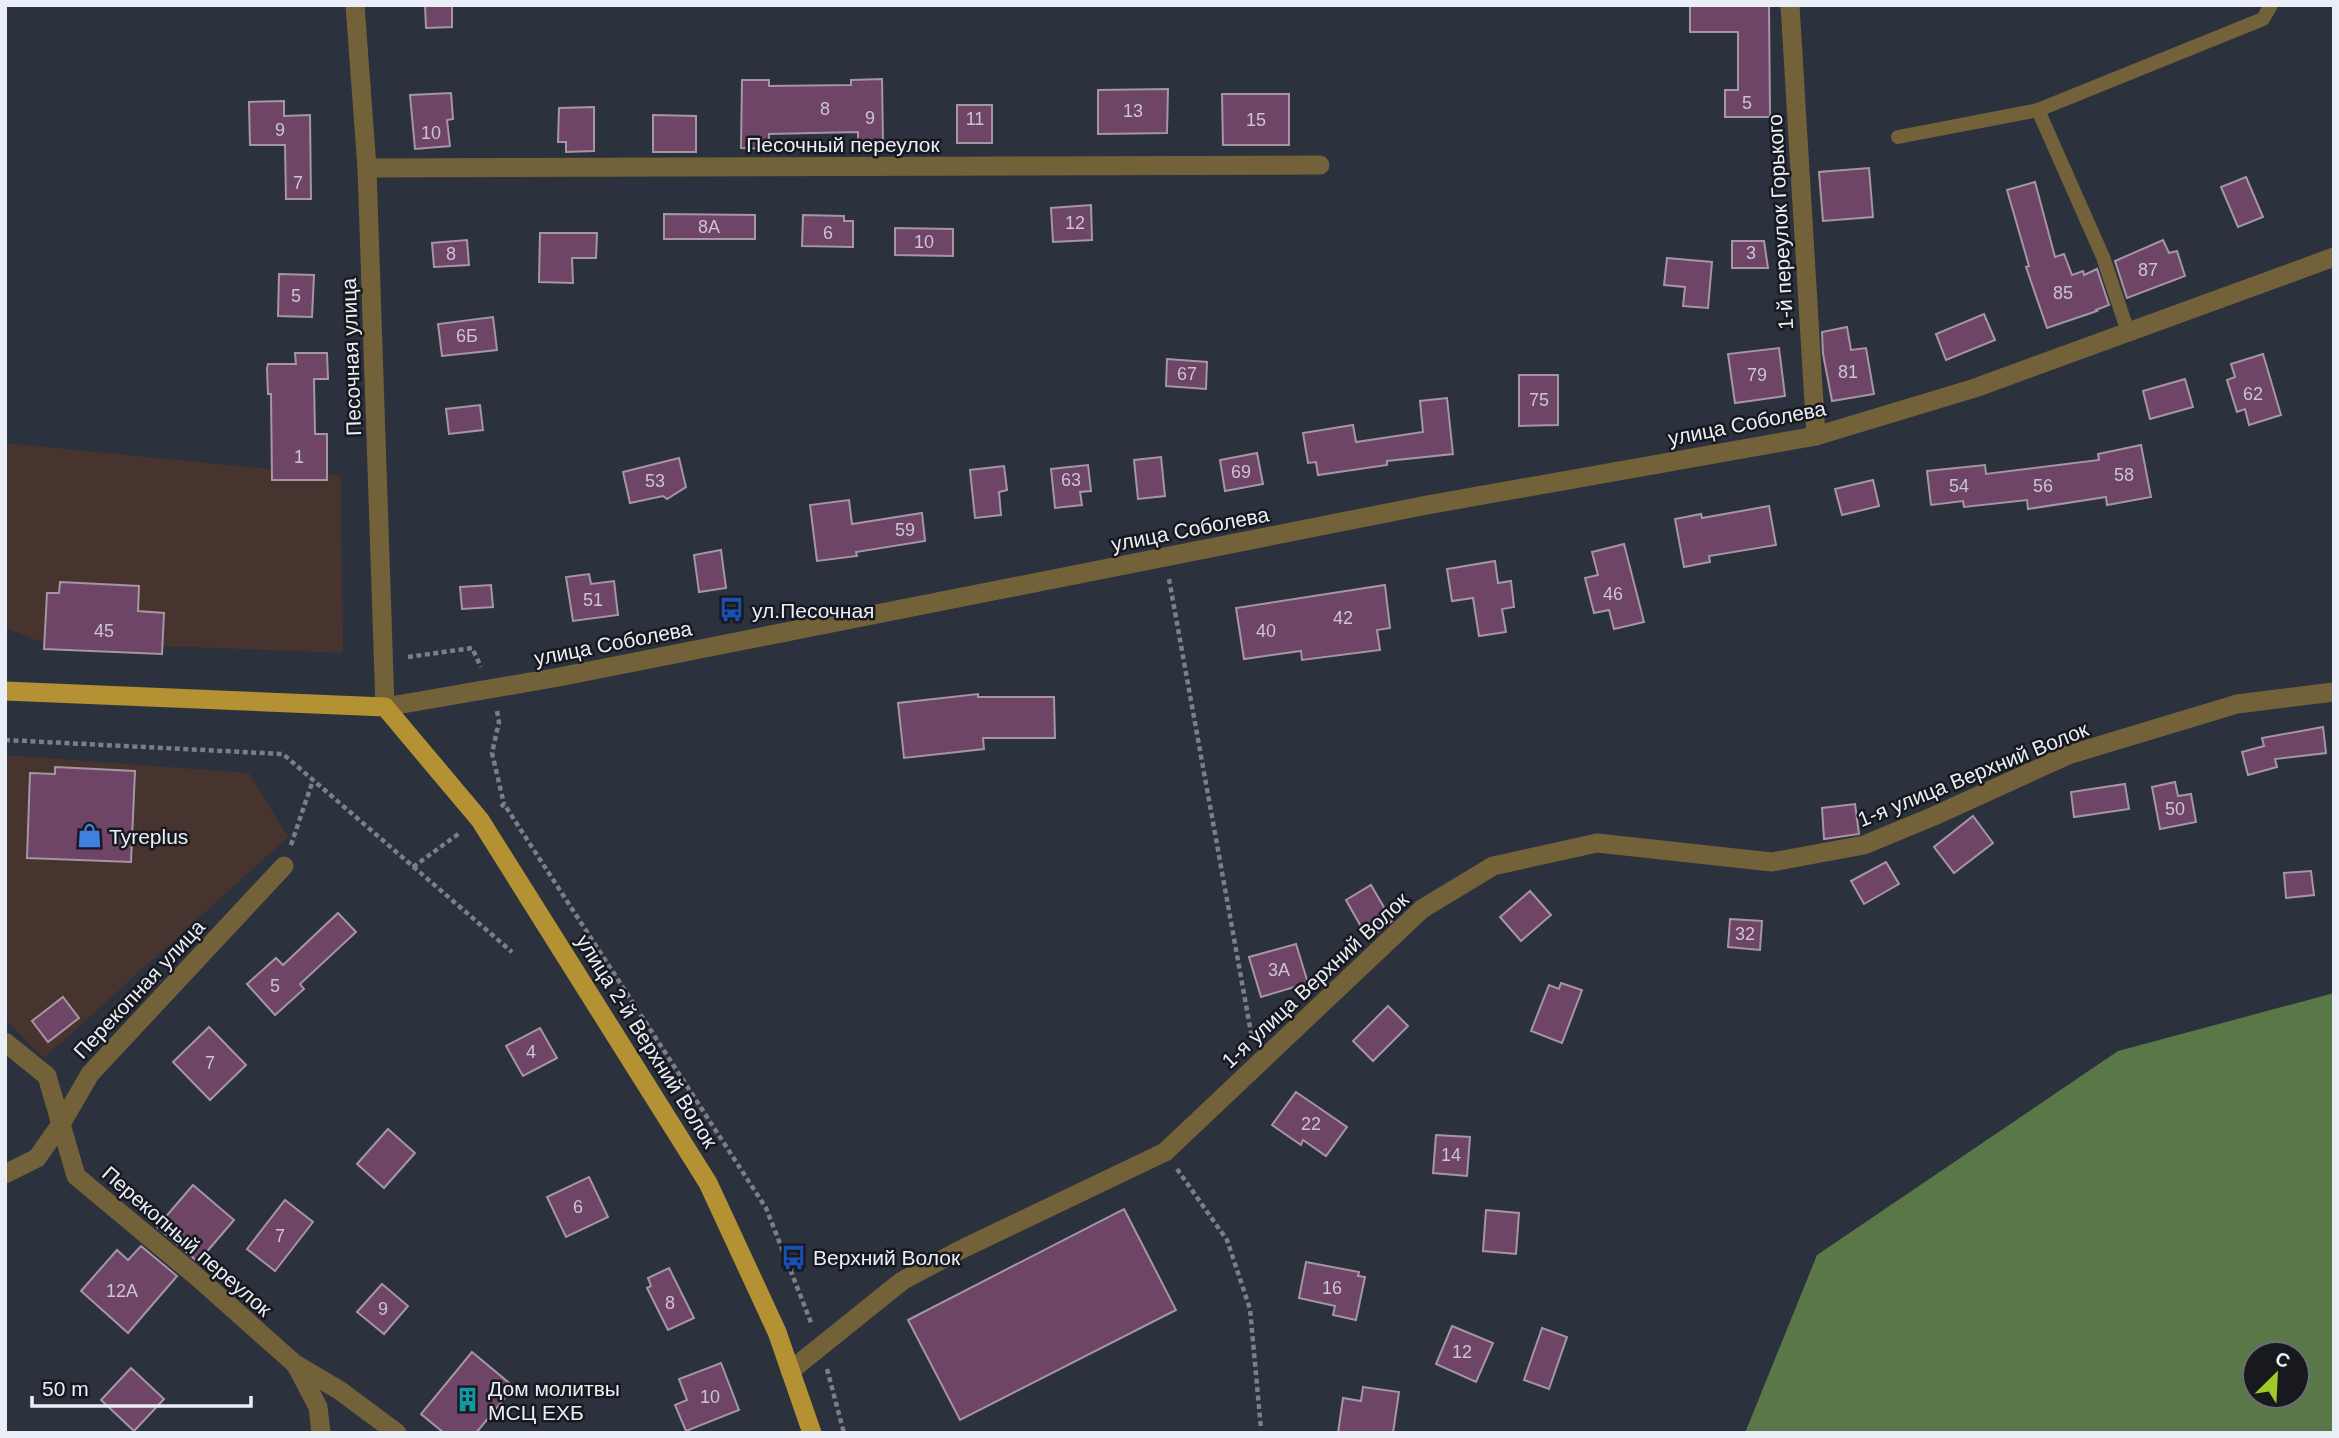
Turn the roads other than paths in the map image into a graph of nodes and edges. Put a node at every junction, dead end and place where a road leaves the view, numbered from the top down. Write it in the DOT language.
graph roads {
  1 [pos="355,5"];
  2 [pos="1790,5"];
  3 [pos="2271,5"];
  4 [pos="2038,110"];
  5 [pos="1898,137"];
  6 [pos="1320,166"];
  7 [pos="367,168"];
  8 [pos="2334,257"];
  9 [pos="2127,332"];
  10 [pos="1816,436"];
  11 [pos="5,679"];
  12 [pos="5,691"];
  13 [pos="2334,692"];
  14 [pos="29,693"];
  15 [pos="385,707"];
  16 [pos="284,866"];
  17 [pos="5,1042"];
  18 [pos="61,1124"];
  19 [pos="5,1174"];
  20 [pos="295,1364"];
  21 [pos="790,1371"];
  22 [pos="321,1433"];
  23 [pos="397,1433"];
  24 [pos="812,1433"];
  1 -- 7 [label="street, Песочная улица"];
  2 -- 10 [label="street, 1-й переулок Горького"];
  3 -- 4 [label="lane"];
  4 -- 5 [label="lane"];
  4 -- 9 [label="lane"];
  6 -- 7 [label="street, Песочный переулок"];
  7 -- 15 [label="street, Песочная улица"];
  8 -- 9 [label="street, улица Соболева"];
  9 -- 10 [label="street, улица Соболева"];
  10 -- 15 [label="street, улица Соболева"];
  11 -- 14 [label="main road, улица Соболева"];
  12 -- 14 [label="main road, улица Соболева"];
  13 -- 21 [label="street, 1-я улица Верхний Волок"];
  14 -- 15 [label="main road, улица Соболева"];
  15 -- 21 [label="main road, улица 2-й Верхний Волок"];
  16 -- 18 [label="street, Перекопная улица"];
  17 -- 18 [label="street, Перекопный переулок"];
  18 -- 19 [label="street, Перекопная улица"];
  18 -- 20 [label="street, Перекопный переулок"];
  20 -- 22 [label="street"];
  20 -- 23 [label="street, Перекопный переулок"];
  21 -- 24 [label="main road, улица 2-й Верхний Волок"];
}
